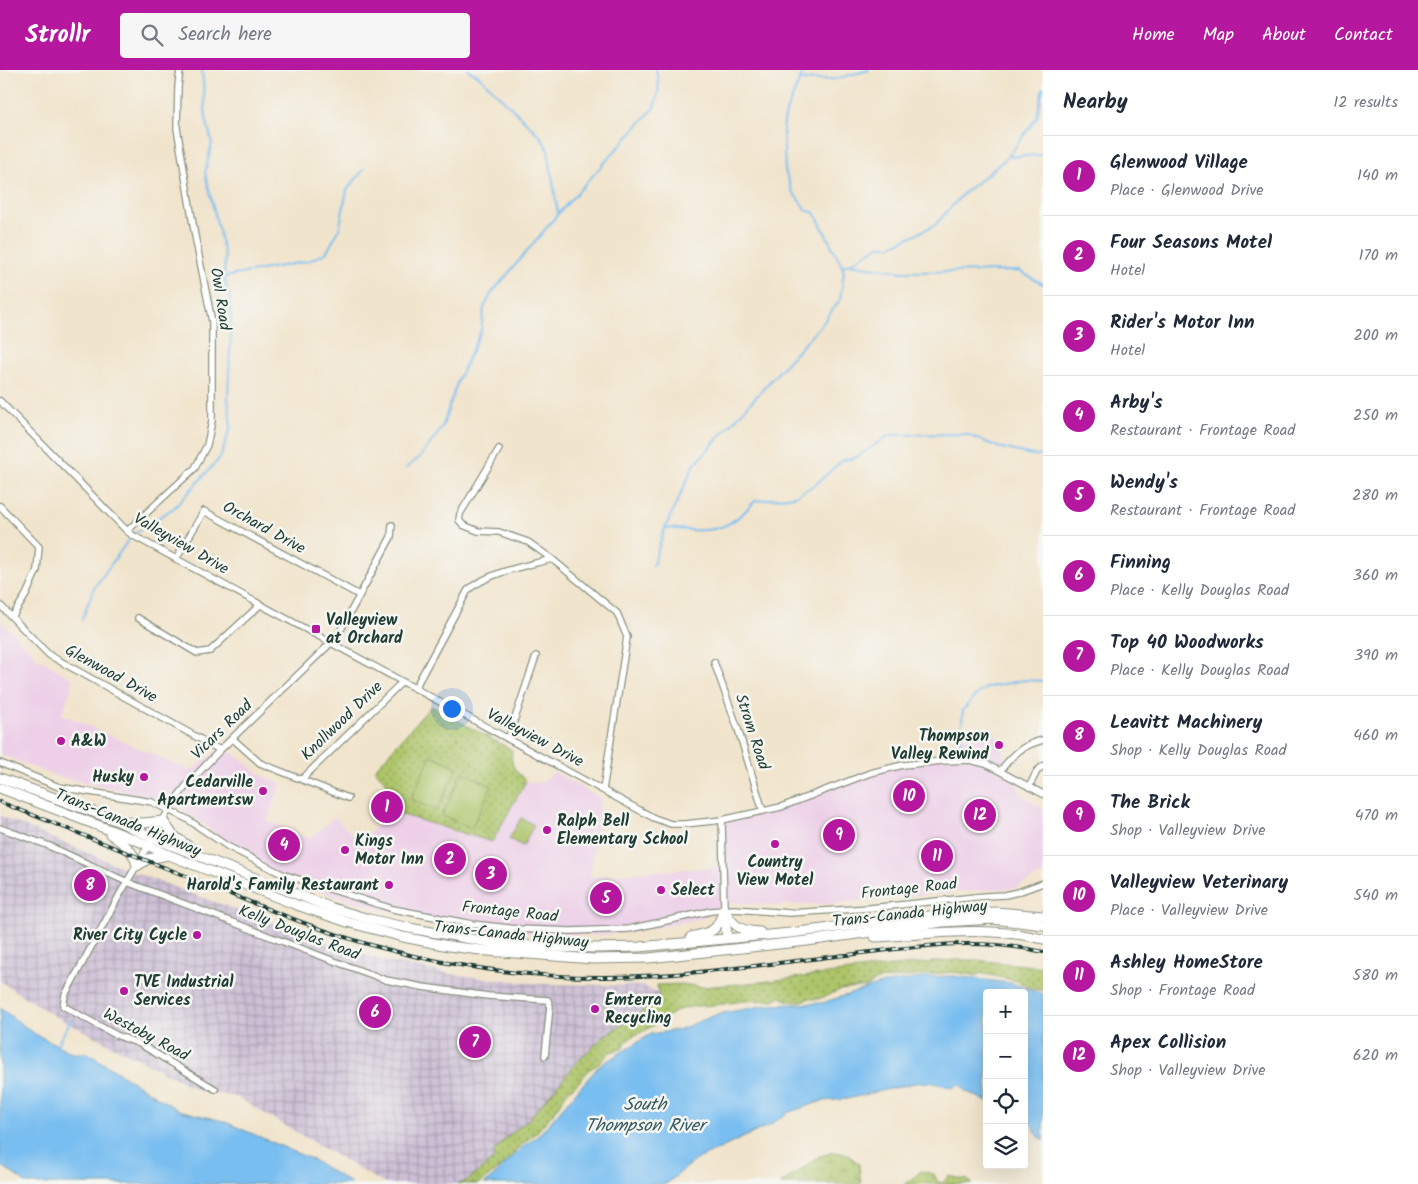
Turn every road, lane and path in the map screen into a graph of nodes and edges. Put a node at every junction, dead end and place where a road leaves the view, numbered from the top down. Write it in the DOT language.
graph roads {
  1 [pos="180,70"];
  2 [pos="0,401"];
  3 [pos="499,449"];
  4 [pos="0,506"];
  5 [pos="392,525"];
  6 [pos="127,531"];
  7 [pos="176,559"];
  8 [pos="552,559"];
  9 [pos="359,595"];
  10 [pos="0,605"];
  11 [pos="260,605"];
  12 [pos="12,617"];
  13 [pos="138,618"];
  14 [pos="330,643"];
  15 [pos="536,656"];
  16 [pos="714,662"];
  17 [pos="402,682"];
  18 [pos="415,688"];
  19 [pos="508,738"];
  20 [pos="232,739"];
  21 [pos="1043,740"];
  22 [pos="220,750"];
  23 [pos="0,763"];
  24 [pos="1043,766"];
  25 [pos="1001,770"];
  26 [pos="0,778"];
  27 [pos="302,779"];
  28 [pos="1029,787"];
  29 [pos="0,788"];
  30 [pos="603,790"];
  31 [pos="1043,794"];
  32 [pos="348,798"];
  33 [pos="169,810"];
  34 [pos="763,811"];
  35 [pos="722,820"];
  36 [pos="118,821"];
  37 [pos="162,821"];
  38 [pos="0,828"];
  39 [pos="102,828"];
  40 [pos="151,842"];
  41 [pos="169,855"];
  42 [pos="202,856"];
  43 [pos="137,866"];
  44 [pos="127,882"];
  45 [pos="1043,883"];
  46 [pos="724,909"];
  47 [pos="1043,916"];
  48 [pos="1043,924"];
  49 [pos="790,933"];
  50 [pos="727,938"];
  51 [pos="1043,940"];
  52 [pos="807,941"];
  53 [pos="638,947"];
  54 [pos="708,952"];
  55 [pos="64,1006"];
  56 [pos="545,1056"];
  57 [pos="215,1089"];
  1 -- 6 [label="street, Owl Road"];
  2 -- 6 [label="street, Valleyview Drive"];
  3 -- 8 [label="street"];
  4 -- 12 [label="street"];
  5 -- 9 [label="street"];
  6 -- 7 [label="street, Valleyview Drive"];
  7 -- 9 [label="street, Orchard Drive"];
  7 -- 11 [label="street, Valleyview Drive"];
  8 -- 18 [label="street"];
  8 -- 30 [label="street"];
  9 -- 14 [label="street"];
  10 -- 12 [label="street, Glenwood Drive"];
  11 -- 13 [label="street"];
  11 -- 14 [label="street, Valleyview Drive"];
  12 -- 22 [label="street, Glenwood Drive"];
  14 -- 17 [label="street, Valleyview Drive"];
  14 -- 20 [label="street, Vicars Road"];
  15 -- 19 [label="street"];
  16 -- 34 [label="street, Strom Road"];
  17 -- 18 [label="street, Valleyview Drive"];
  17 -- 27 [label="street, Knollwood Drive"];
  18 -- 19 [label="street, Valleyview Drive"];
  19 -- 30 [label="street, Valleyview Drive"];
  20 -- 22 [label="street, Vicars Road"];
  20 -- 27 [label="street"];
  21 -- 25 [label="street"];
  22 -- 33 [label="street, Vicars Road"];
  23 -- 33 [label="street, Frontage Road"];
  24 -- 28 [label="street"];
  25 -- 28 [label="street, Valleyview Drive"];
  25 -- 34 [label="street, Valleyview Drive"];
  26 -- 36 [label="highway, Trans-Canada Highway"];
  27 -- 32 [label="street"];
  28 -- 31 [label="street, Valleyview Drive"];
  29 -- 39 [label="highway, Trans-Canada Highway"];
  30 -- 35 [label="street, Valleyview Drive"];
  33 -- 37 [label="street, Vicars Road"];
  33 -- 46 [label="street, Frontage Road"];
  34 -- 35 [label="street, Valleyview Drive"];
  35 -- 46 [label="street"];
  36 -- 37 [label="highway"];
  36 -- 40 [label="highway, Trans-Canada Highway"];
  37 -- 40 [label="street, Vicars Road"];
  37 -- 42 [label="highway"];
  38 -- 44 [label="street, Kelly Douglas Road"];
  39 -- 40 [label="highway, Trans-Canada Highway"];
  39 -- 43 [label="highway"];
  40 -- 41 [label="highway, Trans-Canada Highway"];
  40 -- 42 [label="highway, Trans-Canada Highway"];
  40 -- 43 [label="street, Vicars Road"];
  41 -- 43 [label="highway"];
  41 -- 54 [label="highway, Trans-Canada Highway"];
  42 -- 53 [label="highway, Trans-Canada Highway"];
  43 -- 44 [label="street, Vicars Road"];
  44 -- 55 [label="street, Vicars Road"];
  44 -- 56 [label="street, Kelly Douglas Road"];
  45 -- 46 [label="street, Frontage Road"];
  46 -- 49 [label="highway"];
  46 -- 50 [label="highway"];
  46 -- 53 [label="highway"];
  47 -- 49 [label="highway, Trans-Canada Highway"];
  48 -- 52 [label="highway, Trans-Canada Highway"];
  49 -- 50 [label="highway, Trans-Canada Highway"];
  50 -- 53 [label="highway, Trans-Canada Highway"];
  50 -- 54 [label="highway"];
  51 -- 52 [label="highway"];
  52 -- 54 [label="highway, Trans-Canada Highway"];
  55 -- 57 [label="street, Westoby Road"];
}
